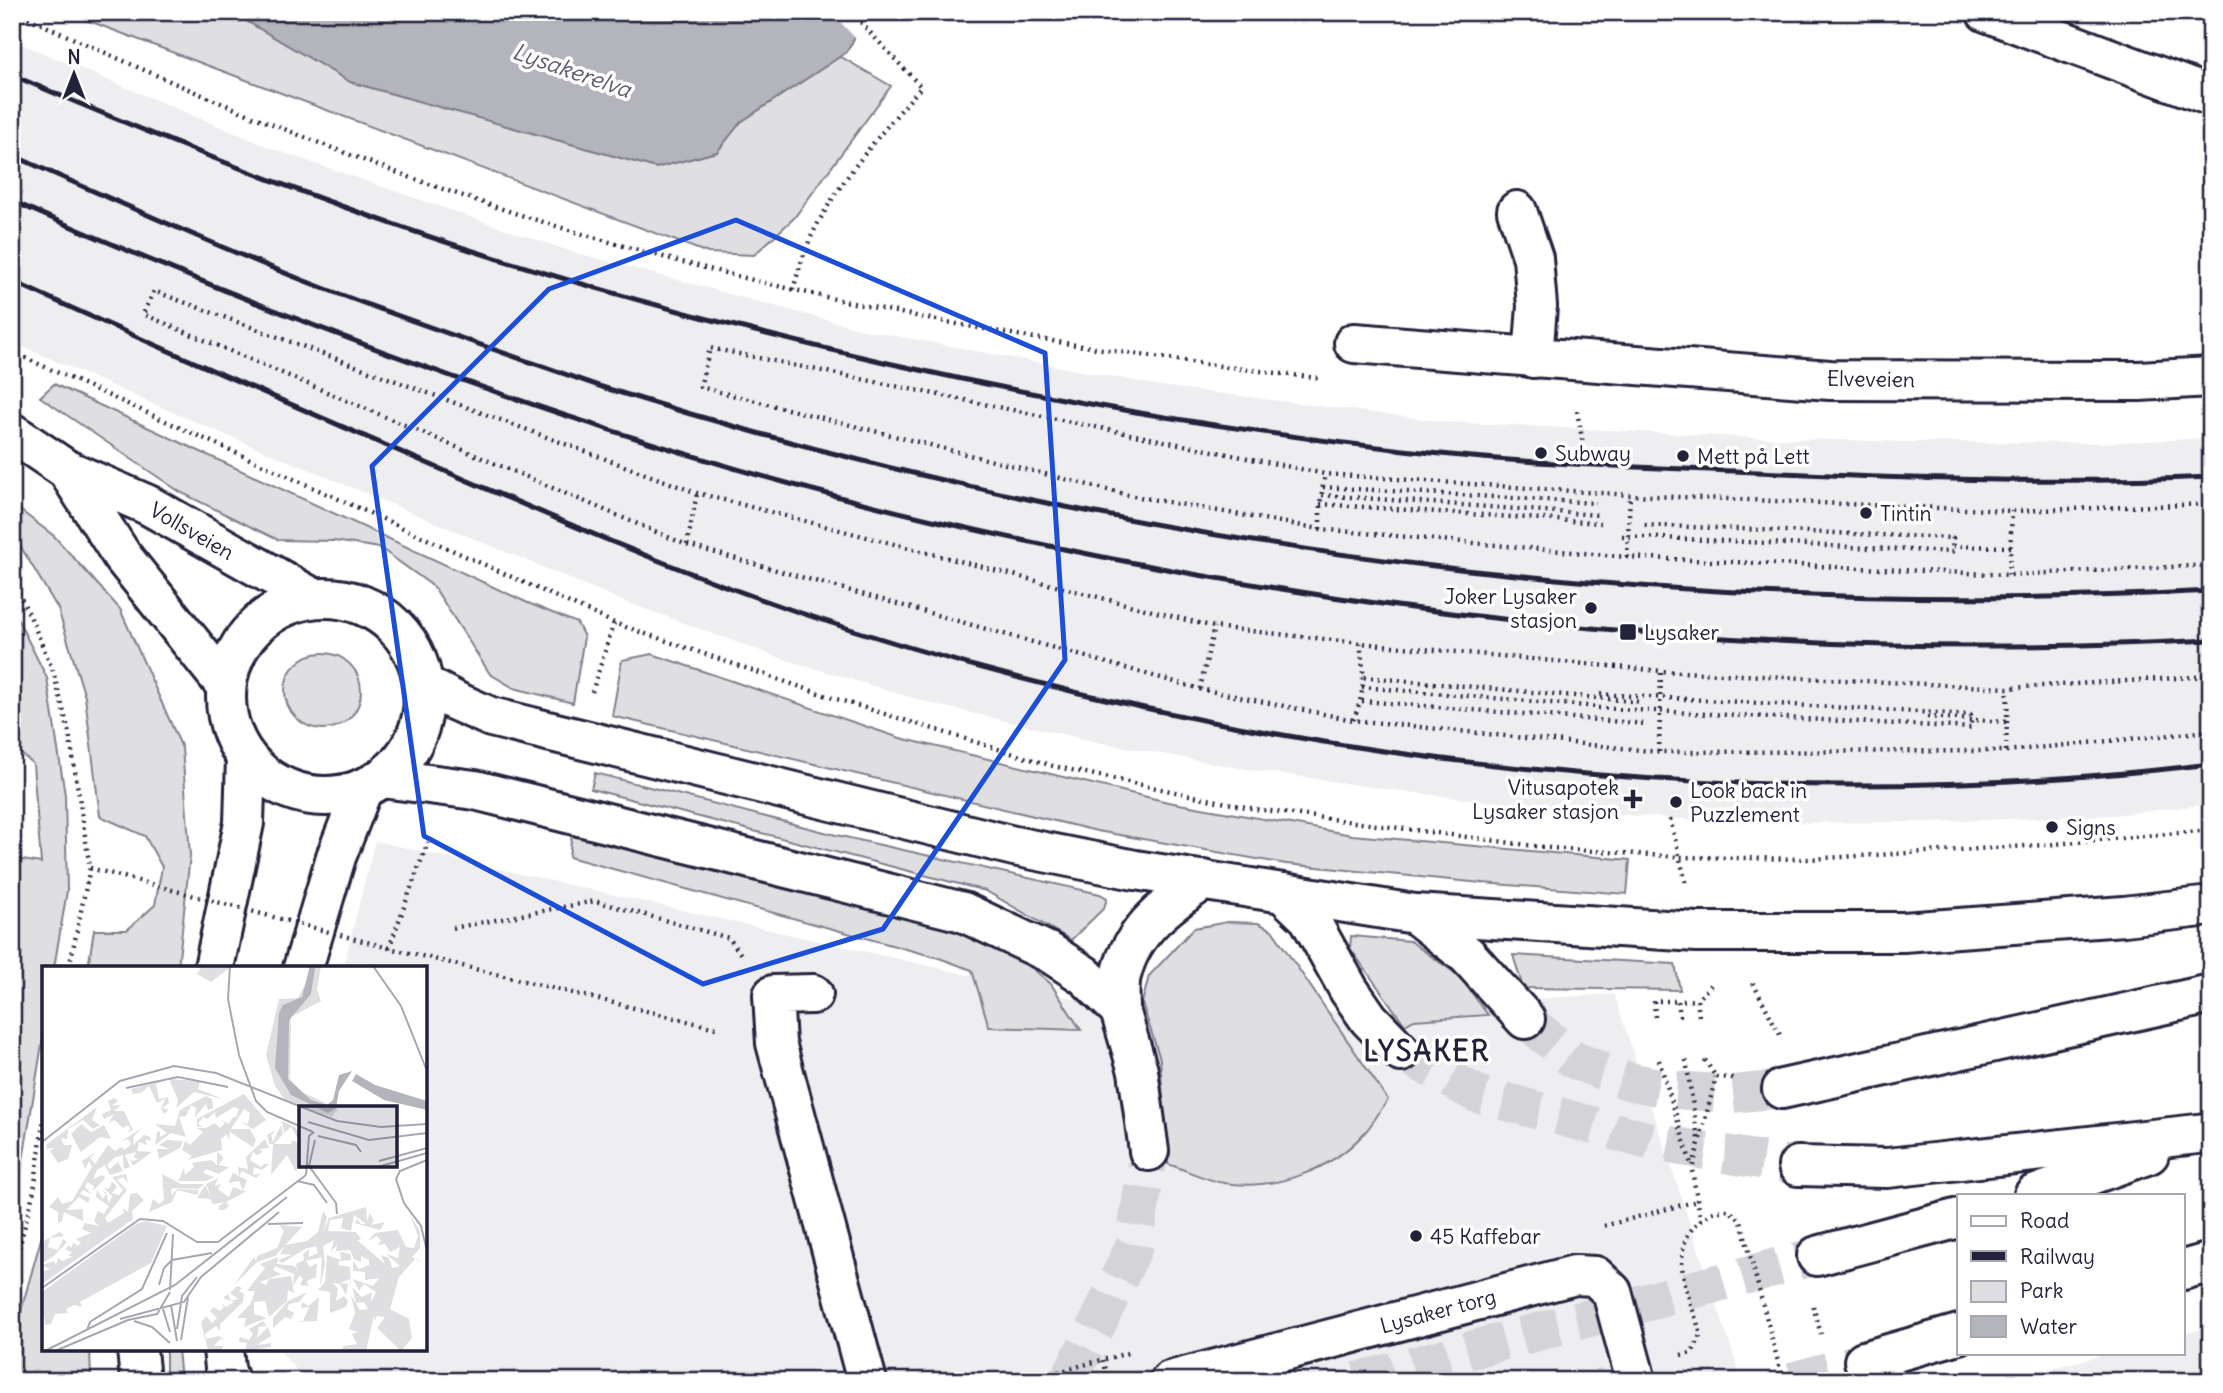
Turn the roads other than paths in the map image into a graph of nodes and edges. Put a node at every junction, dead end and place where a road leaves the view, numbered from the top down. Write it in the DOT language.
graph roads {
  1 [pos="1986,12"];
  2 [pos="2211,96"];
  3 [pos="1517,211"];
  4 [pos="1354,343"];
  5 [pos="1532,358"];
  6 [pos="2211,377"];
  7 [pos="12,433"];
  8 [pos="67,470"];
  9 [pos="313,598"];
  10 [pos="423,684"];
  11 [pos="226,686"];
  12 [pos="246,757"];
  13 [pos="372,783"];
  14 [pos="1204,880"];
  15 [pos="1283,893"];
  16 [pos="2211,906"];
  17 [pos="1415,914"];
  18 [pos="214,966"];
  19 [pos="304,966"];
  20 [pos="813,993"];
  21 [pos="2211,994"];
  22 [pos="1120,1010"];
  23 [pos="1525,1019"];
  24 [pos="1401,1052"];
  25 [pos="1782,1089"];
  26 [pos="2209,1132"];
  27 [pos="1149,1151"];
  28 [pos="1798,1166"];
  29 [pos="2038,1194"];
  30 [pos="1957,1219"];
  31 [pos="1816,1256"];
  32 [pos="2211,1262"];
  33 [pos="2184,1270"];
  34 [pos="1957,1335"];
  35 [pos="137,1351"];
  36 [pos="223,1351"];
  37 [pos="1864,1362"];
  38 [pos="1634,1374"];
  39 [pos="140,1381"];
  40 [pos="229,1381"];
  41 [pos="867,1381"];
  42 [pos="1170,1381"];
  1 -- 2 [label="main road"];
  3 -- 5 [label="main road"];
  4 -- 5 [label="main road, Elveveien"];
  5 -- 6 [label="main road, Elveveien"];
  7 -- 8 [label="main road, Vollsveien"];
  8 -- 9 [label="main road, Vollsveien"];
  8 -- 11 [label="main road, Vollsveien"];
  9 -- 10 [label="main road"];
  9 -- 11 [label="main road"];
  10 -- 13 [label="main road"];
  10 -- 14 [label="main road"];
  11 -- 12 [label="main road"];
  12 -- 13 [label="main road"];
  12 -- 18 [label="main road"];
  13 -- 19 [label="main road"];
  13 -- 22 [label="main road"];
  14 -- 15 [label="main road"];
  14 -- 22 [label="main road"];
  15 -- 17 [label="main road"];
  15 -- 24 [label="main road"];
  16 -- 17 [label="main road"];
  17 -- 23 [label="main road"];
  20 -- 41 [label="main road"];
  21 -- 25 [label="main road"];
  22 -- 27 [label="main road"];
  26 -- 28 [label="main road"];
  26 -- 29 [label="main road"];
  30 -- 31 [label="main road"];
  32 -- 33 [label="main road"];
  34 -- 37 [label="main road"];
  35 -- 39 [label="main road"];
  36 -- 40 [label="main road"];
  38 -- 42 [label="main road, Lysaker torg"];
}
